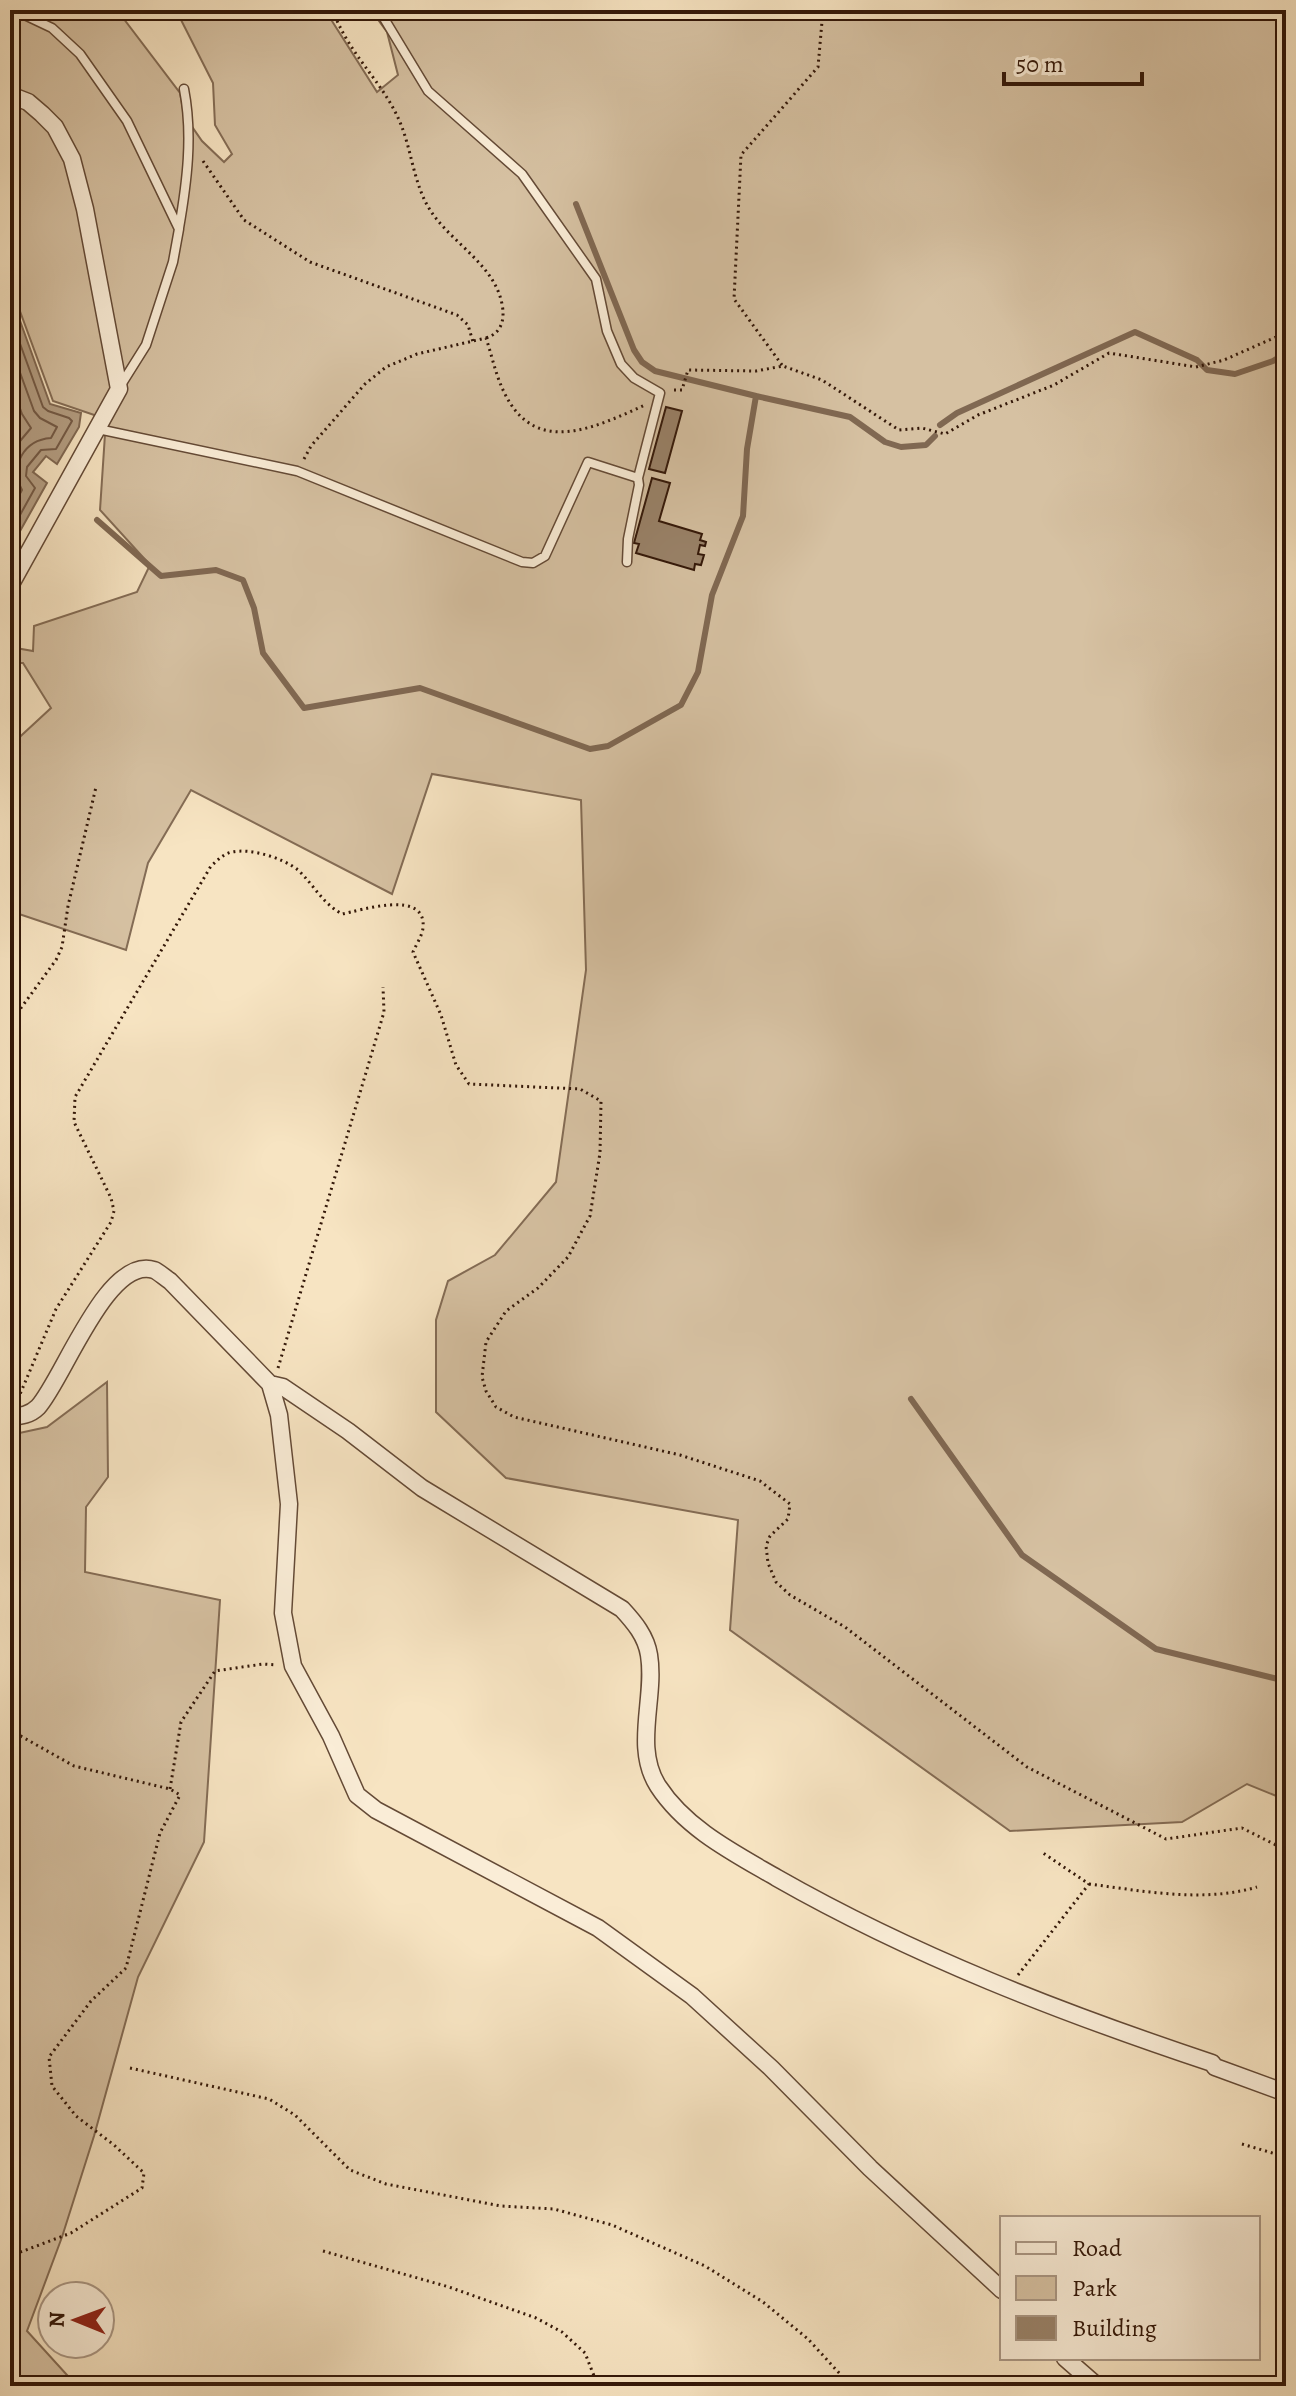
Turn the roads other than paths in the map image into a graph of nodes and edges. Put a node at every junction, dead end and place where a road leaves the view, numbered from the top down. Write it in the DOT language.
graph roads {
  1 [pos="14,10"];
  2 [pos="379,10"];
  3 [pos="184,89"];
  4 [pos="10,95"];
  5 [pos="179,229"];
  6 [pos="119,389"];
  7 [pos="98,429"];
  8 [pos="638,478"];
  9 [pos="627,562"];
  10 [pos="10,586"];
  11 [pos="270,1384"];
  12 [pos="10,1417"];
  13 [pos="1286,2093"];
  14 [pos="1000,2288"];
  15 [pos="1067,2360"];
  16 [pos="1097,2386"];
  1 -- 5 [label="lane"];
  2 -- 8 [label="lane"];
  3 -- 5 [label="lane"];
  4 -- 6 [label="street"];
  5 -- 6 [label="lane"];
  6 -- 7 [label="street"];
  7 -- 8 [label="lane"];
  7 -- 10 [label="street"];
  8 -- 9 [label="lane"];
  11 -- 12 [label="street"];
  11 -- 13 [label="street"];
  11 -- 14 [label="street"];
  15 -- 16 [label="street"];
}
